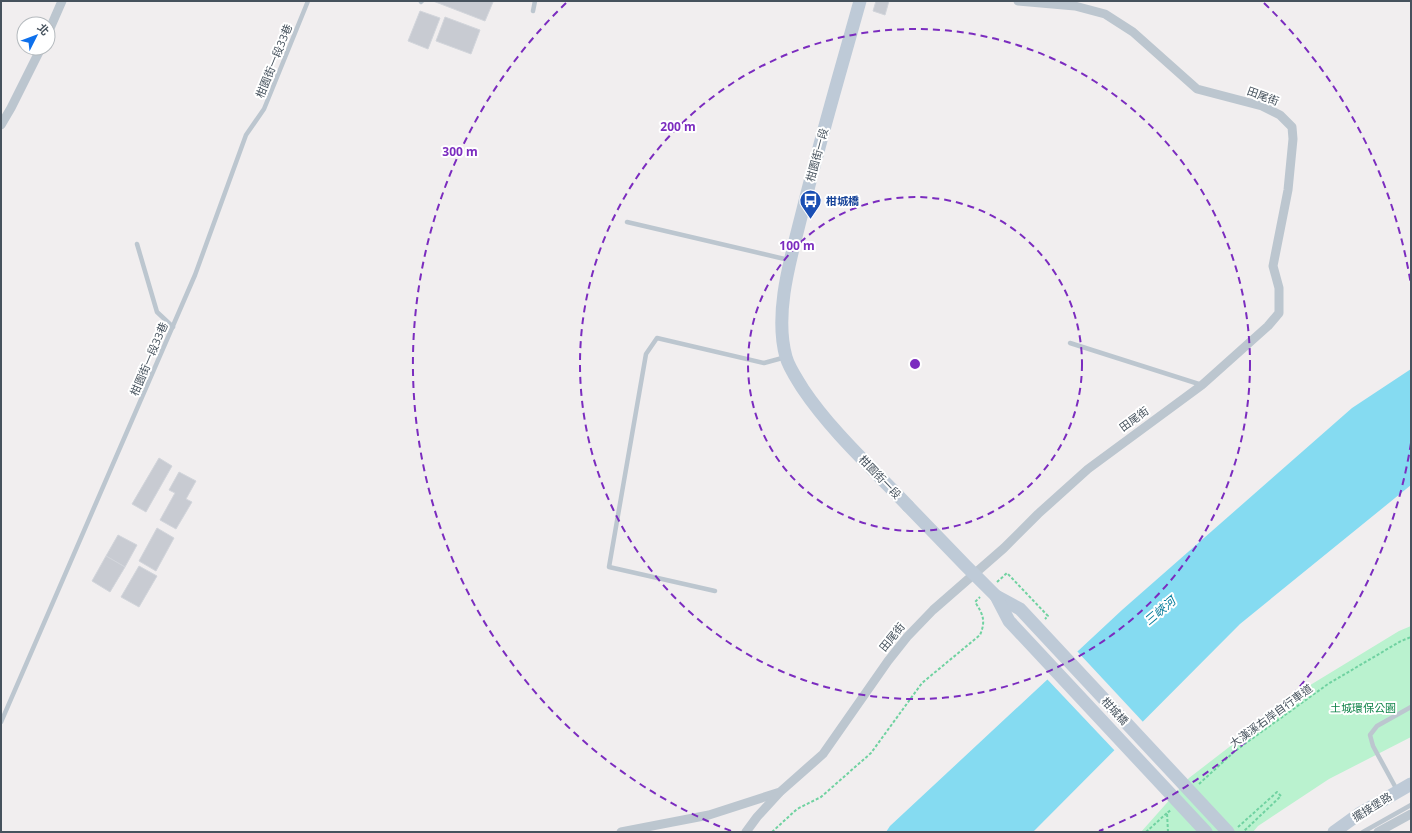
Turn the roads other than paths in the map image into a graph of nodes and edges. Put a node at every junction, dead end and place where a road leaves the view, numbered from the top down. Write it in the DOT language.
graph roads {
  1 [pos="62,1"];
  2 [pos="308,1"];
  3 [pos="535,1"];
  4 [pos="860,1"];
  5 [pos="1018,1"];
  6 [pos="533,11"];
  7 [pos="55,16"];
  8 [pos="37,56"];
  9 [pos="1,125"];
  10 [pos="627,222"];
  11 [pos="137,244"];
  12 [pos="790,260"];
  13 [pos="173,327"];
  14 [pos="1070,343"];
  15 [pos="786,357"];
  16 [pos="1202,385"];
  17 [pos="908,506"];
  18 [pos="715,591"];
  19 [pos="996,596"];
  20 [pos="1411,707"];
  21 [pos="1,722"];
  22 [pos="1411,784"];
  23 [pos="1397,791"];
  24 [pos="780,792"];
  25 [pos="1411,805"];
  26 [pos="1411,814"];
  27 [pos="1232,831"];
  28 [pos="621,832"];
  29 [pos="746,832"];
  30 [pos="1206,832"];
  31 [pos="1334,832"];
  32 [pos="1363,832"];
  33 [pos="1378,832"];
  1 -- 7 [label="street"];
  2 -- 13 [label="lane, 柑園街一段33巷"];
  3 -- 6 [label="lane"];
  4 -- 12 [label="street, 柑園街一段"];
  5 -- 16 [label="street, 田尾街"];
  8 -- 9 [label="street"];
  10 -- 12 [label="lane"];
  11 -- 13 [label="lane"];
  12 -- 15 [label="street, 柑園街一段"];
  13 -- 21 [label="lane, 柑園街一段33巷"];
  14 -- 16 [label="lane"];
  15 -- 17 [label="street, 柑園街一段"];
  15 -- 18 [label="lane"];
  16 -- 24 [label="street, 田尾街"];
  17 -- 19 [label="street, 柑城橋, bridge"];
  19 -- 27 [label="street, 柑城橋, bridge"];
  19 -- 30 [label="street, 柑城橋, bridge"];
  20 -- 23 [label="lane"];
  22 -- 23 [label="street, 擺接堡路"];
  23 -- 31 [label="street, 擺接堡路"];
  24 -- 28 [label="street, 田尾街"];
  24 -- 29 [label="street"];
  25 -- 32 [label="lane"];
  26 -- 33 [label="street"];
}
